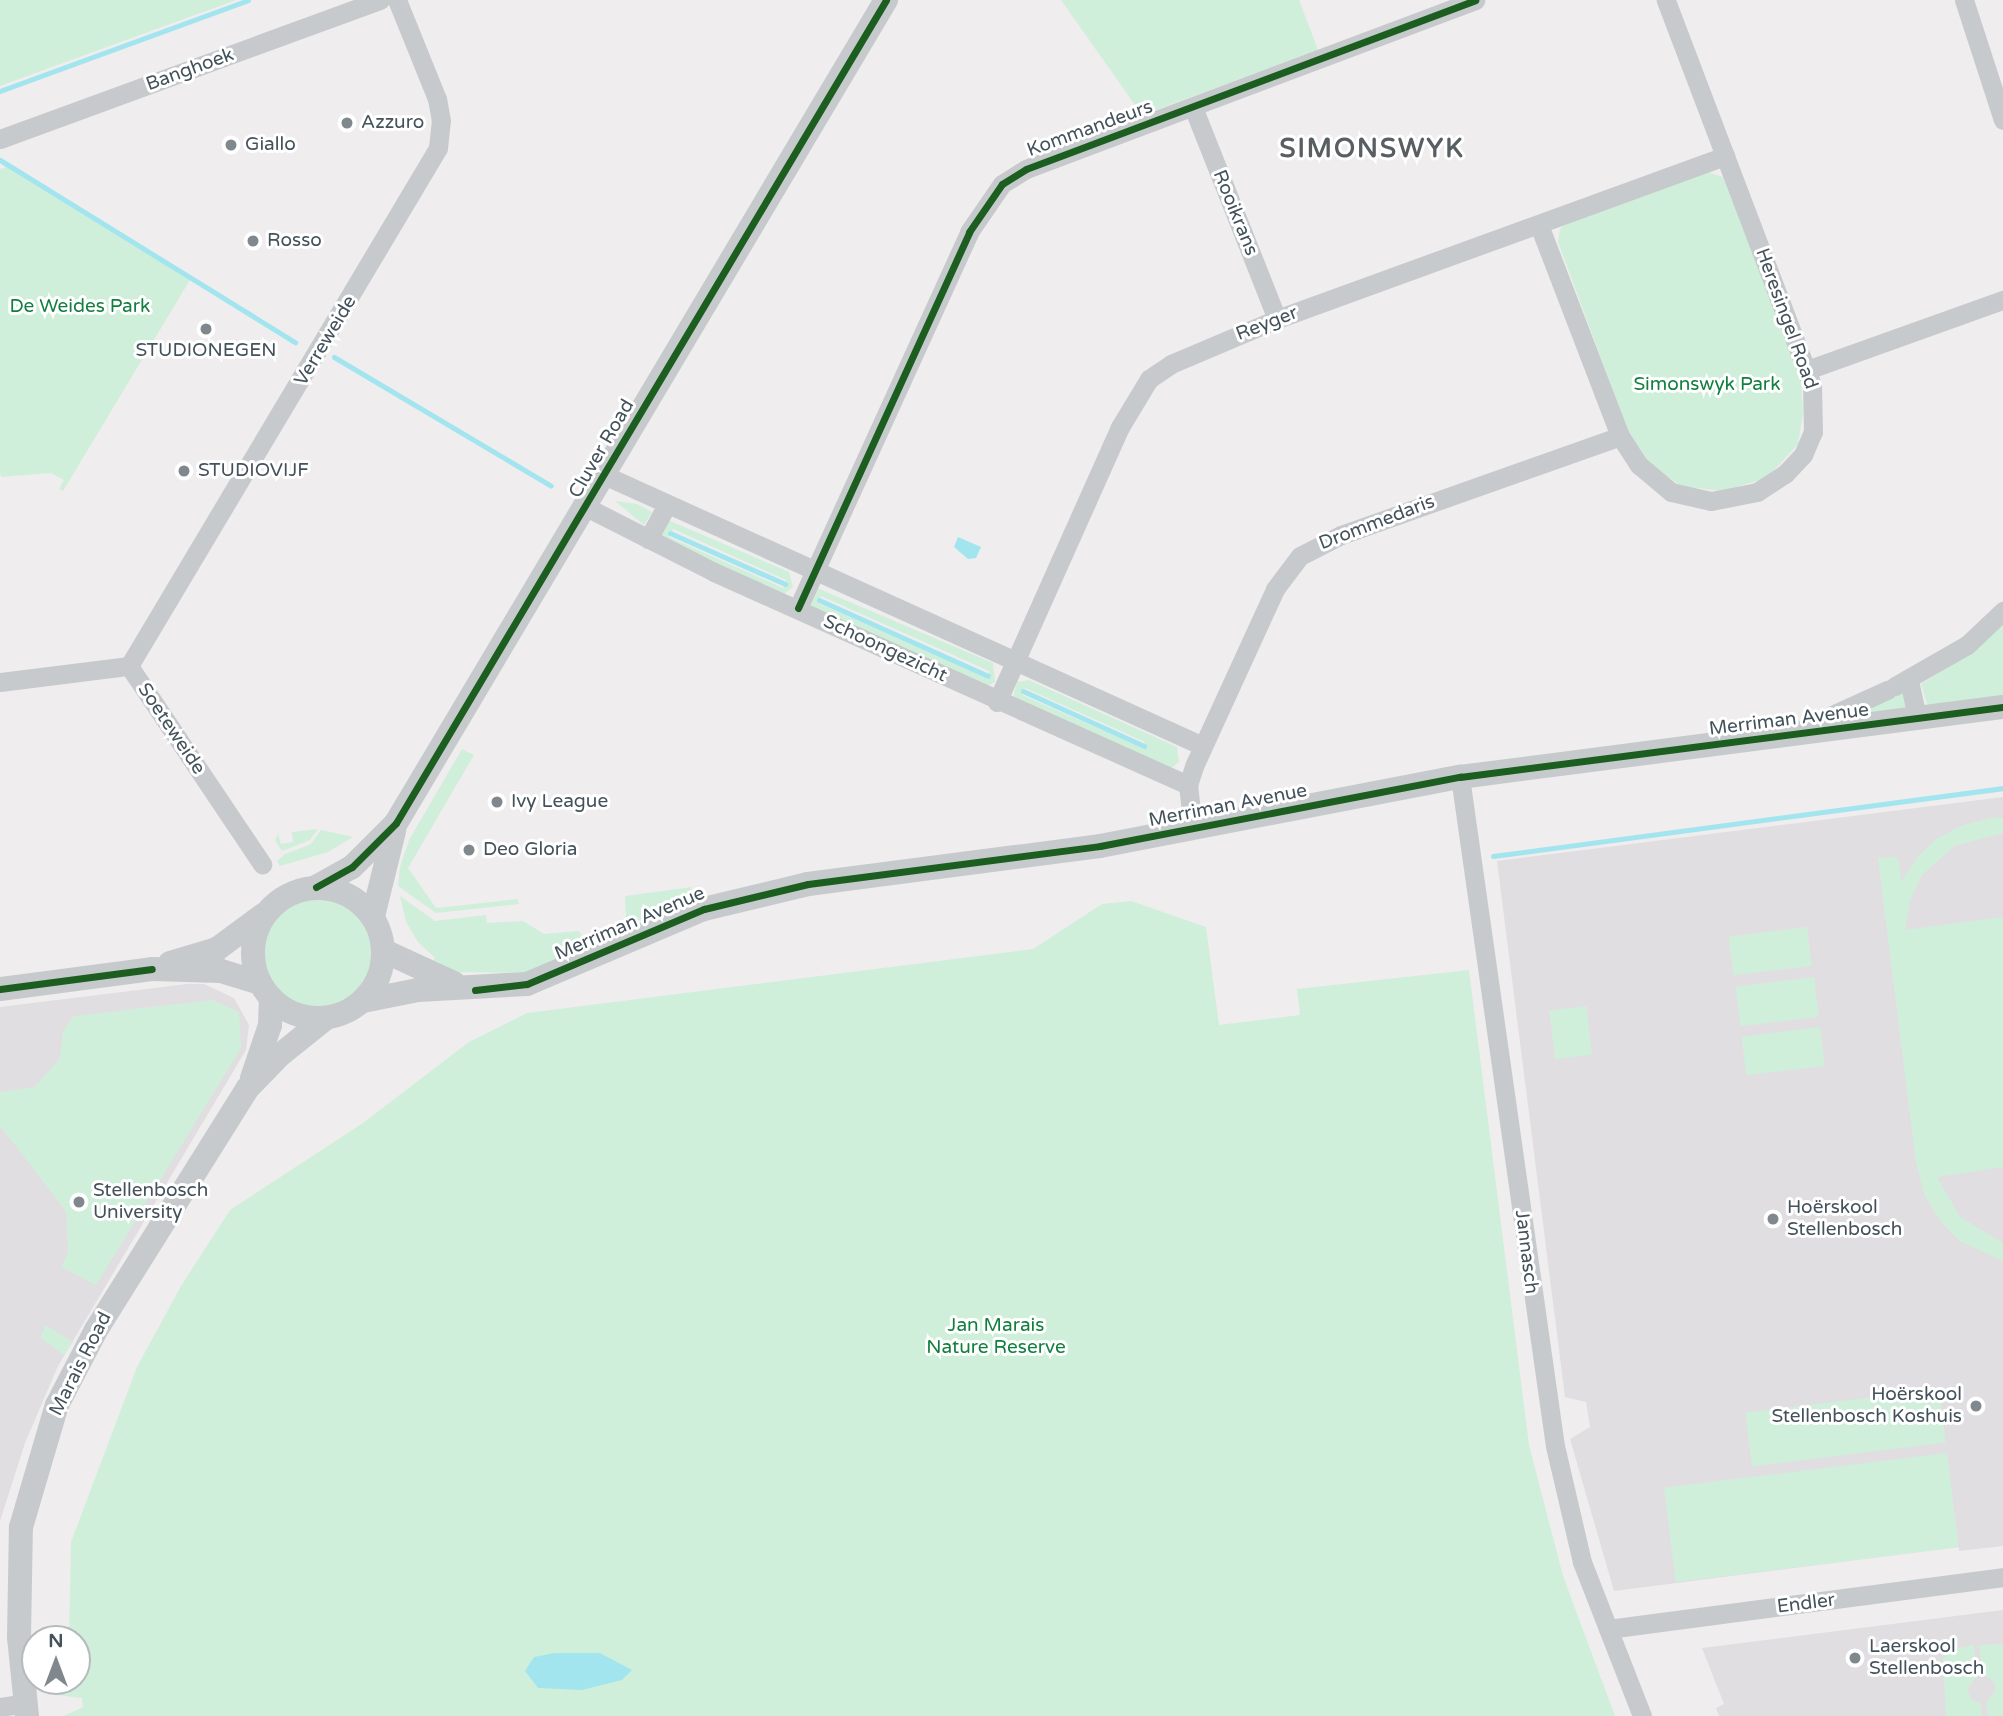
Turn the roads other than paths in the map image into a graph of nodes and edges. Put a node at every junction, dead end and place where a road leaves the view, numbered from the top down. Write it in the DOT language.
graph roads {
  1 [pos="380,0"];
  2 [pos="397,0"];
  3 [pos="886,0"];
  4 [pos="1475,0"];
  5 [pos="1666,0"];
  6 [pos="1964,0"];
  7 [pos="1193,107"];
  8 [pos="2003,120"];
  9 [pos="0,139"];
  10 [pos="1725,156"];
  11 [pos="1539,225"];
  12 [pos="2003,300"];
  13 [pos="1277,320"];
  14 [pos="1807,370"];
  15 [pos="1620,436"];
  16 [pos="604,475"];
  17 [pos="667,505"];
  18 [pos="586,507"];
  19 [pos="648,539"];
  20 [pos="814,573"];
  21 [pos="798,608"];
  22 [pos="2003,611"];
  23 [pos="1013,663"];
  24 [pos="129,666"];
  25 [pos="0,682"];
  26 [pos="1897,685"];
  27 [pos="996,702"];
  28 [pos="2003,706"];
  29 [pos="1917,719"];
  30 [pos="1832,730"];
  31 [pos="1203,746"];
  32 [pos="1460,777"];
  33 [pos="1188,785"];
  34 [pos="396,823"];
  35 [pos="1193,828"];
  36 [pos="262,864"];
  37 [pos="316,887"];
  38 [pos="265,914"];
  39 [pos="373,916"];
  40 [pos="384,951"];
  41 [pos="152,969"];
  42 [pos="0,989"];
  43 [pos="475,990"];
  44 [pos="265,991"];
  45 [pos="363,1001"];
  46 [pos="326,1018"];
  47 [pos="248,1088"];
  48 [pos="2003,1577"];
  49 [pos="1608,1629"];
  50 [pos="0,1707"];
  51 [pos="26,1709"];
  52 [pos="1642,1716"];
  1 -- 9 [label="street, Banghoek"];
  2 -- 24 [label="street, Verreweide"];
  3 -- 16 [label="street, Cluver Road"];
  4 -- 7 [label="street, Kommandeurs"];
  5 -- 10 [label="street, Heresingel Road"];
  6 -- 8 [label="street"];
  7 -- 13 [label="street, Rooikrans"];
  7 -- 20 [label="street, Kommandeurs"];
  10 -- 11 [label="street, Reyger"];
  10 -- 14 [label="street, Heresingel Road"];
  11 -- 13 [label="street, Reyger"];
  11 -- 15 [label="street, Heresingel Road"];
  12 -- 14 [label="street"];
  13 -- 23 [label="street, Reyger"];
  14 -- 15 [label="street, Heresingel Road"];
  15 -- 31 [label="street, Drommedaris"];
  16 -- 17 [label="street, Schoongezicht"];
  16 -- 18 [label="street, Cluver Road"];
  17 -- 19 [label="street"];
  17 -- 20 [label="street, Schoongezicht"];
  18 -- 19 [label="street, Schoongezicht"];
  18 -- 34 [label="street, Cluver Road"];
  19 -- 21 [label="street, Schoongezicht"];
  20 -- 21 [label="street, Kommandeurs"];
  20 -- 23 [label="street, Schoongezicht"];
  21 -- 27 [label="street, Schoongezicht"];
  22 -- 26 [label="street"];
  23 -- 27 [label="street, Reyger"];
  23 -- 31 [label="street, Schoongezicht"];
  24 -- 25 [label="street, Soeteweide"];
  24 -- 36 [label="street, Soeteweide"];
  26 -- 29 [label="street"];
  26 -- 30 [label="street"];
  27 -- 33 [label="street, Schoongezicht"];
  28 -- 29 [label="street, Merriman Avenue"];
  29 -- 30 [label="street, Merriman Avenue"];
  30 -- 32 [label="street, Merriman Avenue"];
  31 -- 33 [label="street, Drommedaris"];
  32 -- 35 [label="street, Merriman Avenue"];
  32 -- 49 [label="street, Jannasch"];
  33 -- 35 [label="street, Drommedaris"];
  34 -- 37 [label="street, Cluver Road"];
  34 -- 39 [label="street, Cluver Road"];
  35 -- 43 [label="street, Merriman Avenue"];
  37 -- 38 [label="street"];
  37 -- 39 [label="street"];
  38 -- 41 [label="street"];
  38 -- 44 [label="street"];
  39 -- 40 [label="street"];
  40 -- 43 [label="street, Merriman Avenue"];
  40 -- 45 [label="street"];
  41 -- 42 [label="street"];
  41 -- 44 [label="street"];
  43 -- 45 [label="street, Merriman Avenue"];
  44 -- 46 [label="street"];
  44 -- 47 [label="street, Marais Road"];
  45 -- 46 [label="street"];
  46 -- 47 [label="street, Marais Road"];
  47 -- 51 [label="street, Marais Road"];
  48 -- 49 [label="street, Endler"];
  49 -- 52 [label="street, Jannasch"];
  50 -- 51 [label="street"];
}
